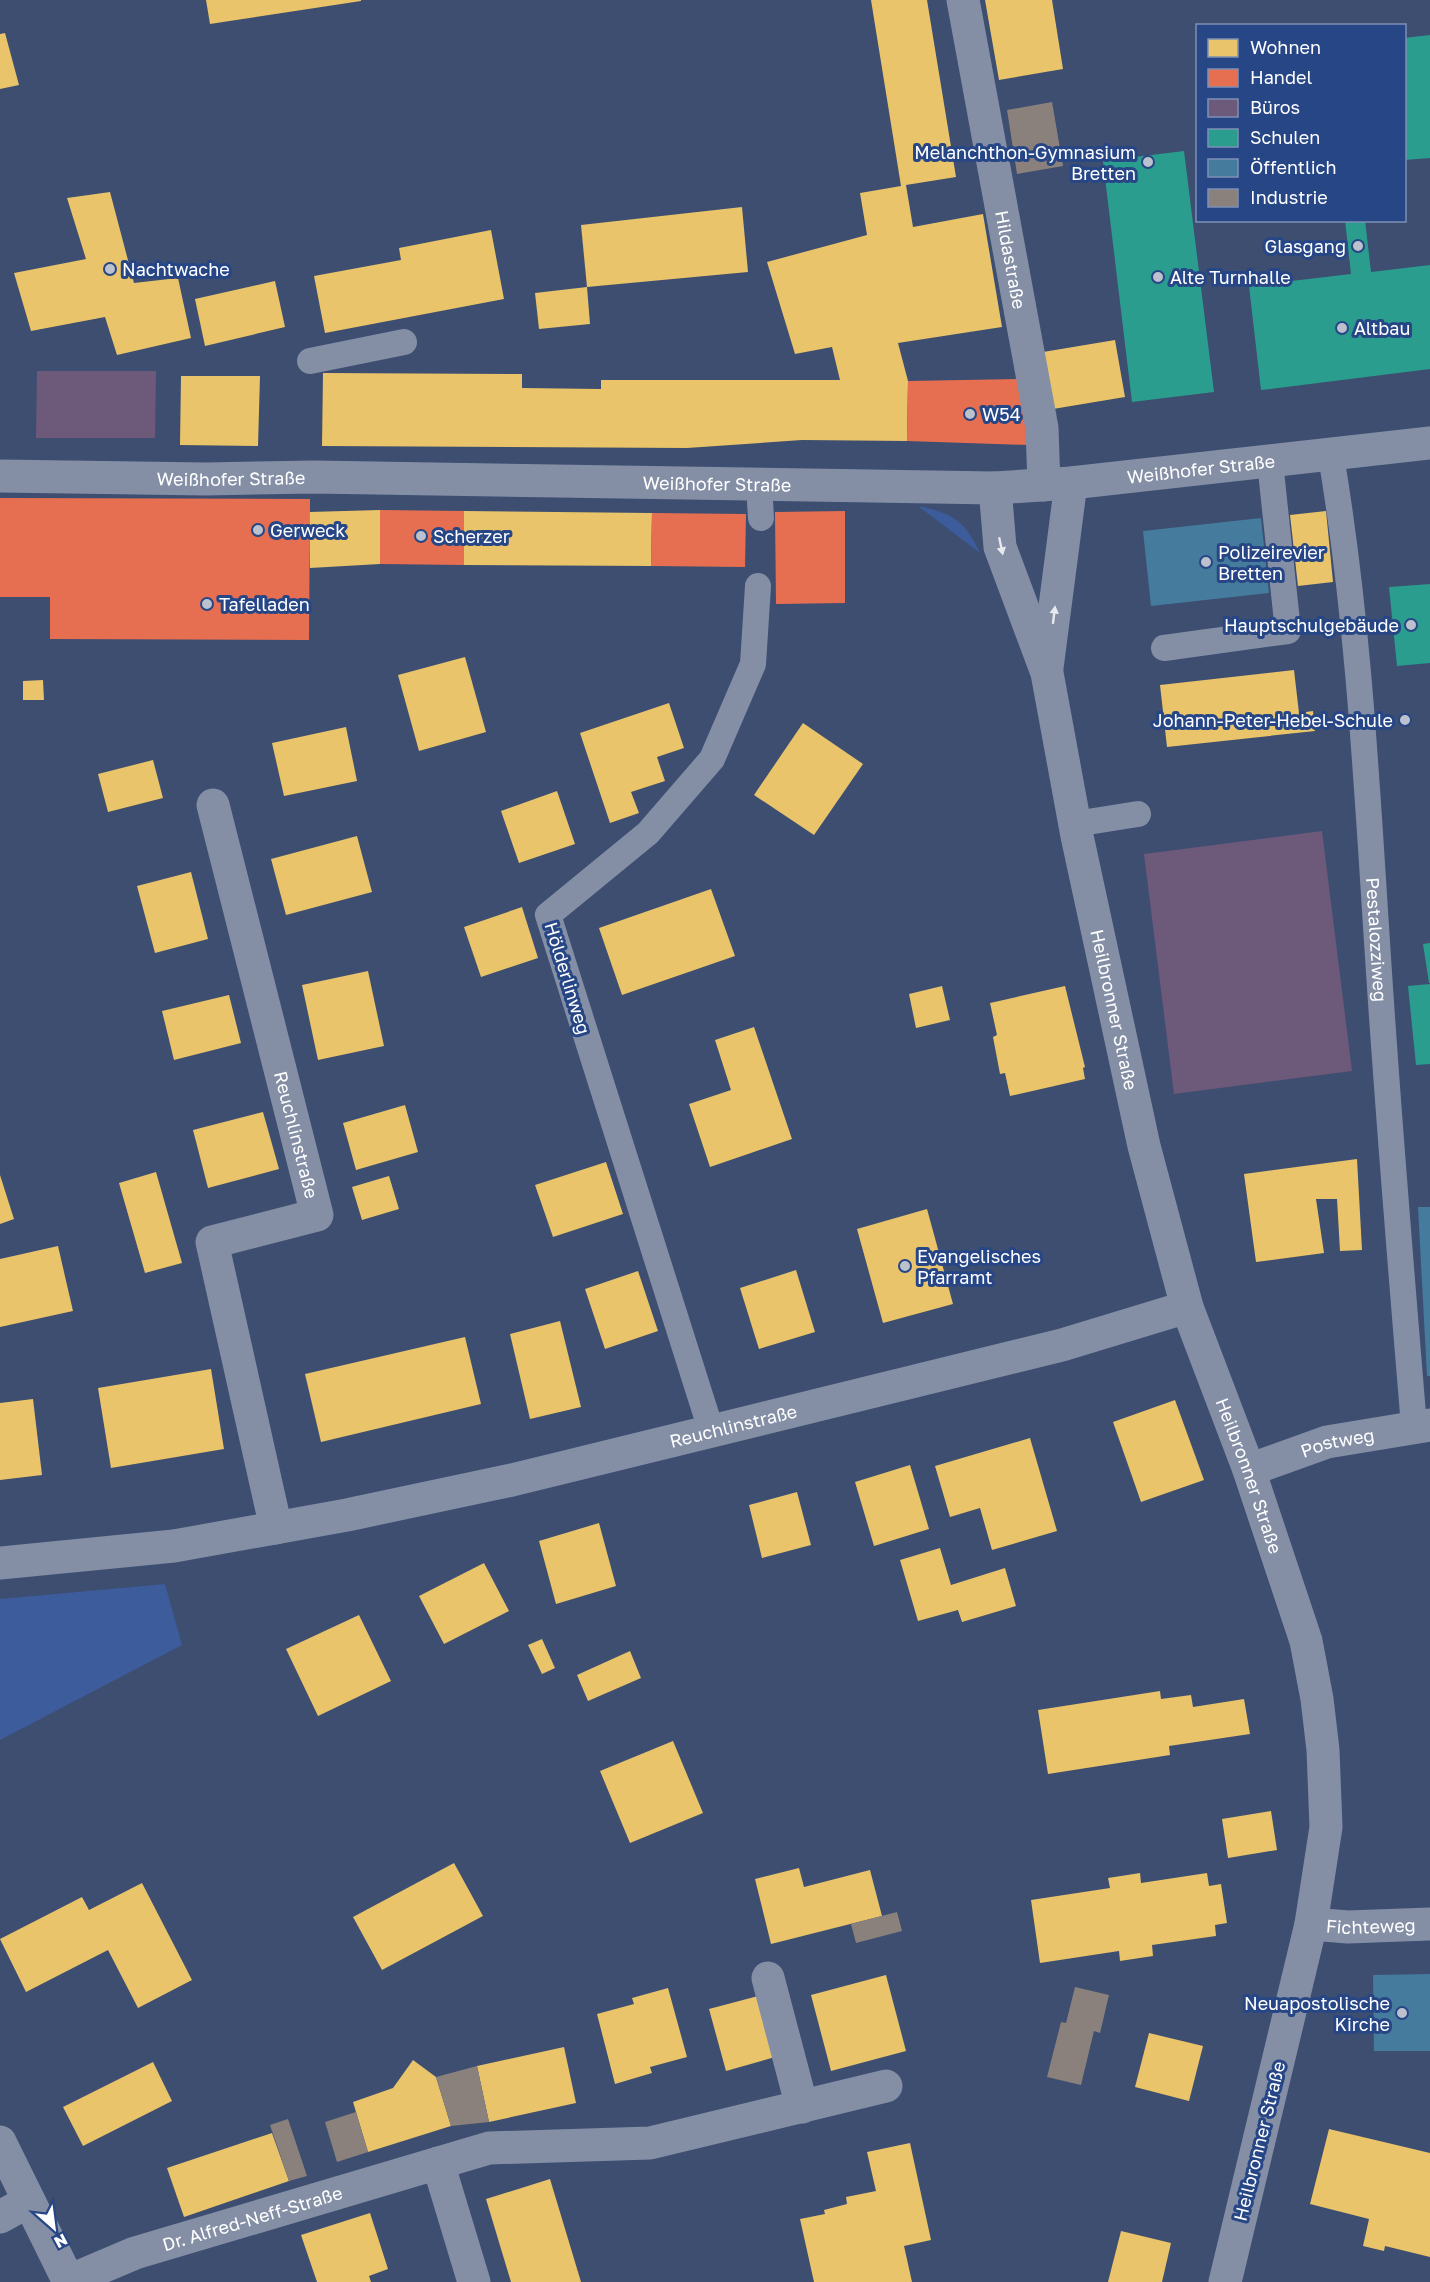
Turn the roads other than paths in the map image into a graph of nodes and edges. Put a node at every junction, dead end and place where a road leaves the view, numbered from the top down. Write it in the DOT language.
graph roads {
  1 [pos="963,0"];
  2 [pos="404,342"];
  3 [pos="310,361"];
  4 [pos="1430,443"];
  5 [pos="1331,456"];
  6 [pos="1270,462"];
  7 [pos="0,476"];
  8 [pos="1058,484"];
  9 [pos="759,485"];
  10 [pos="995,488"];
  11 [pos="761,518"];
  12 [pos="758,586"];
  13 [pos="1164,648"];
  14 [pos="1047,673"];
  15 [pos="213,805"];
  16 [pos="1138,814"];
  17 [pos="1075,824"];
  18 [pos="1187,1307"];
  19 [pos="1422,1425"];
  20 [pos="711,1430"];
  21 [pos="1249,1470"];
  22 [pos="276,1528"];
  23 [pos="0,1563"];
  24 [pos="1311,1924"];
  25 [pos="1430,1924"];
  26 [pos="768,1978"];
  27 [pos="886,2086"];
  28 [pos="802,2107"];
  29 [pos="0,2142"];
  30 [pos="438,2163"];
  31 [pos="29,2201"];
  32 [pos="0,2217"];
  33 [pos="69,2282"];
  34 [pos="474,2282"];
  35 [pos="1224,2282"];
  1 -- 8 [label="street, Hildastraße"];
  2 -- 3 [label="lane"];
  4 -- 5 [label="street, Weißhofer Straße"];
  5 -- 6 [label="street, Weißhofer Straße"];
  5 -- 19 [label="lane, Pestalozziweg"];
  6 -- 8 [label="street, Weißhofer Straße"];
  6 -- 13 [label="lane"];
  7 -- 9 [label="street, Weißhofer Straße"];
  8 -- 10 [label="street, Weißhofer Straße"];
  14 -- 8 [label="street, Heilbronner Straße, one-way"];
  9 -- 10 [label="street, Weißhofer Straße"];
  9 -- 11 [label="lane"];
  10 -- 14 [label="street, Heilbronner Straße, one-way"];
  12 -- 20 [label="lane, Hölderlinweg"];
  14 -- 17 [label="street, Heilbronner Straße"];
  15 -- 22 [label="street, Reuchlinstraße"];
  16 -- 17 [label="lane"];
  17 -- 18 [label="street, Heilbronner Straße"];
  18 -- 20 [label="street, Reuchlinstraße"];
  18 -- 21 [label="street, Heilbronner Straße"];
  19 -- 21 [label="street, Postweg"];
  20 -- 22 [label="street, Reuchlinstraße"];
  21 -- 24 [label="street, Heilbronner Straße"];
  22 -- 23 [label="street, Reuchlinstraße"];
  24 -- 25 [label="street, Fichteweg"];
  24 -- 35 [label="street, Heilbronner Straße"];
  26 -- 28 [label="street"];
  27 -- 28 [label="street, Dr. Alfred-Neff-Straße"];
  28 -- 30 [label="street, Dr. Alfred-Neff-Straße"];
  29 -- 31 [label="street"];
  30 -- 33 [label="street, Dr. Alfred-Neff-Straße"];
  30 -- 34 [label="street"];
  31 -- 32 [label="street"];
  31 -- 33 [label="street"];
}
